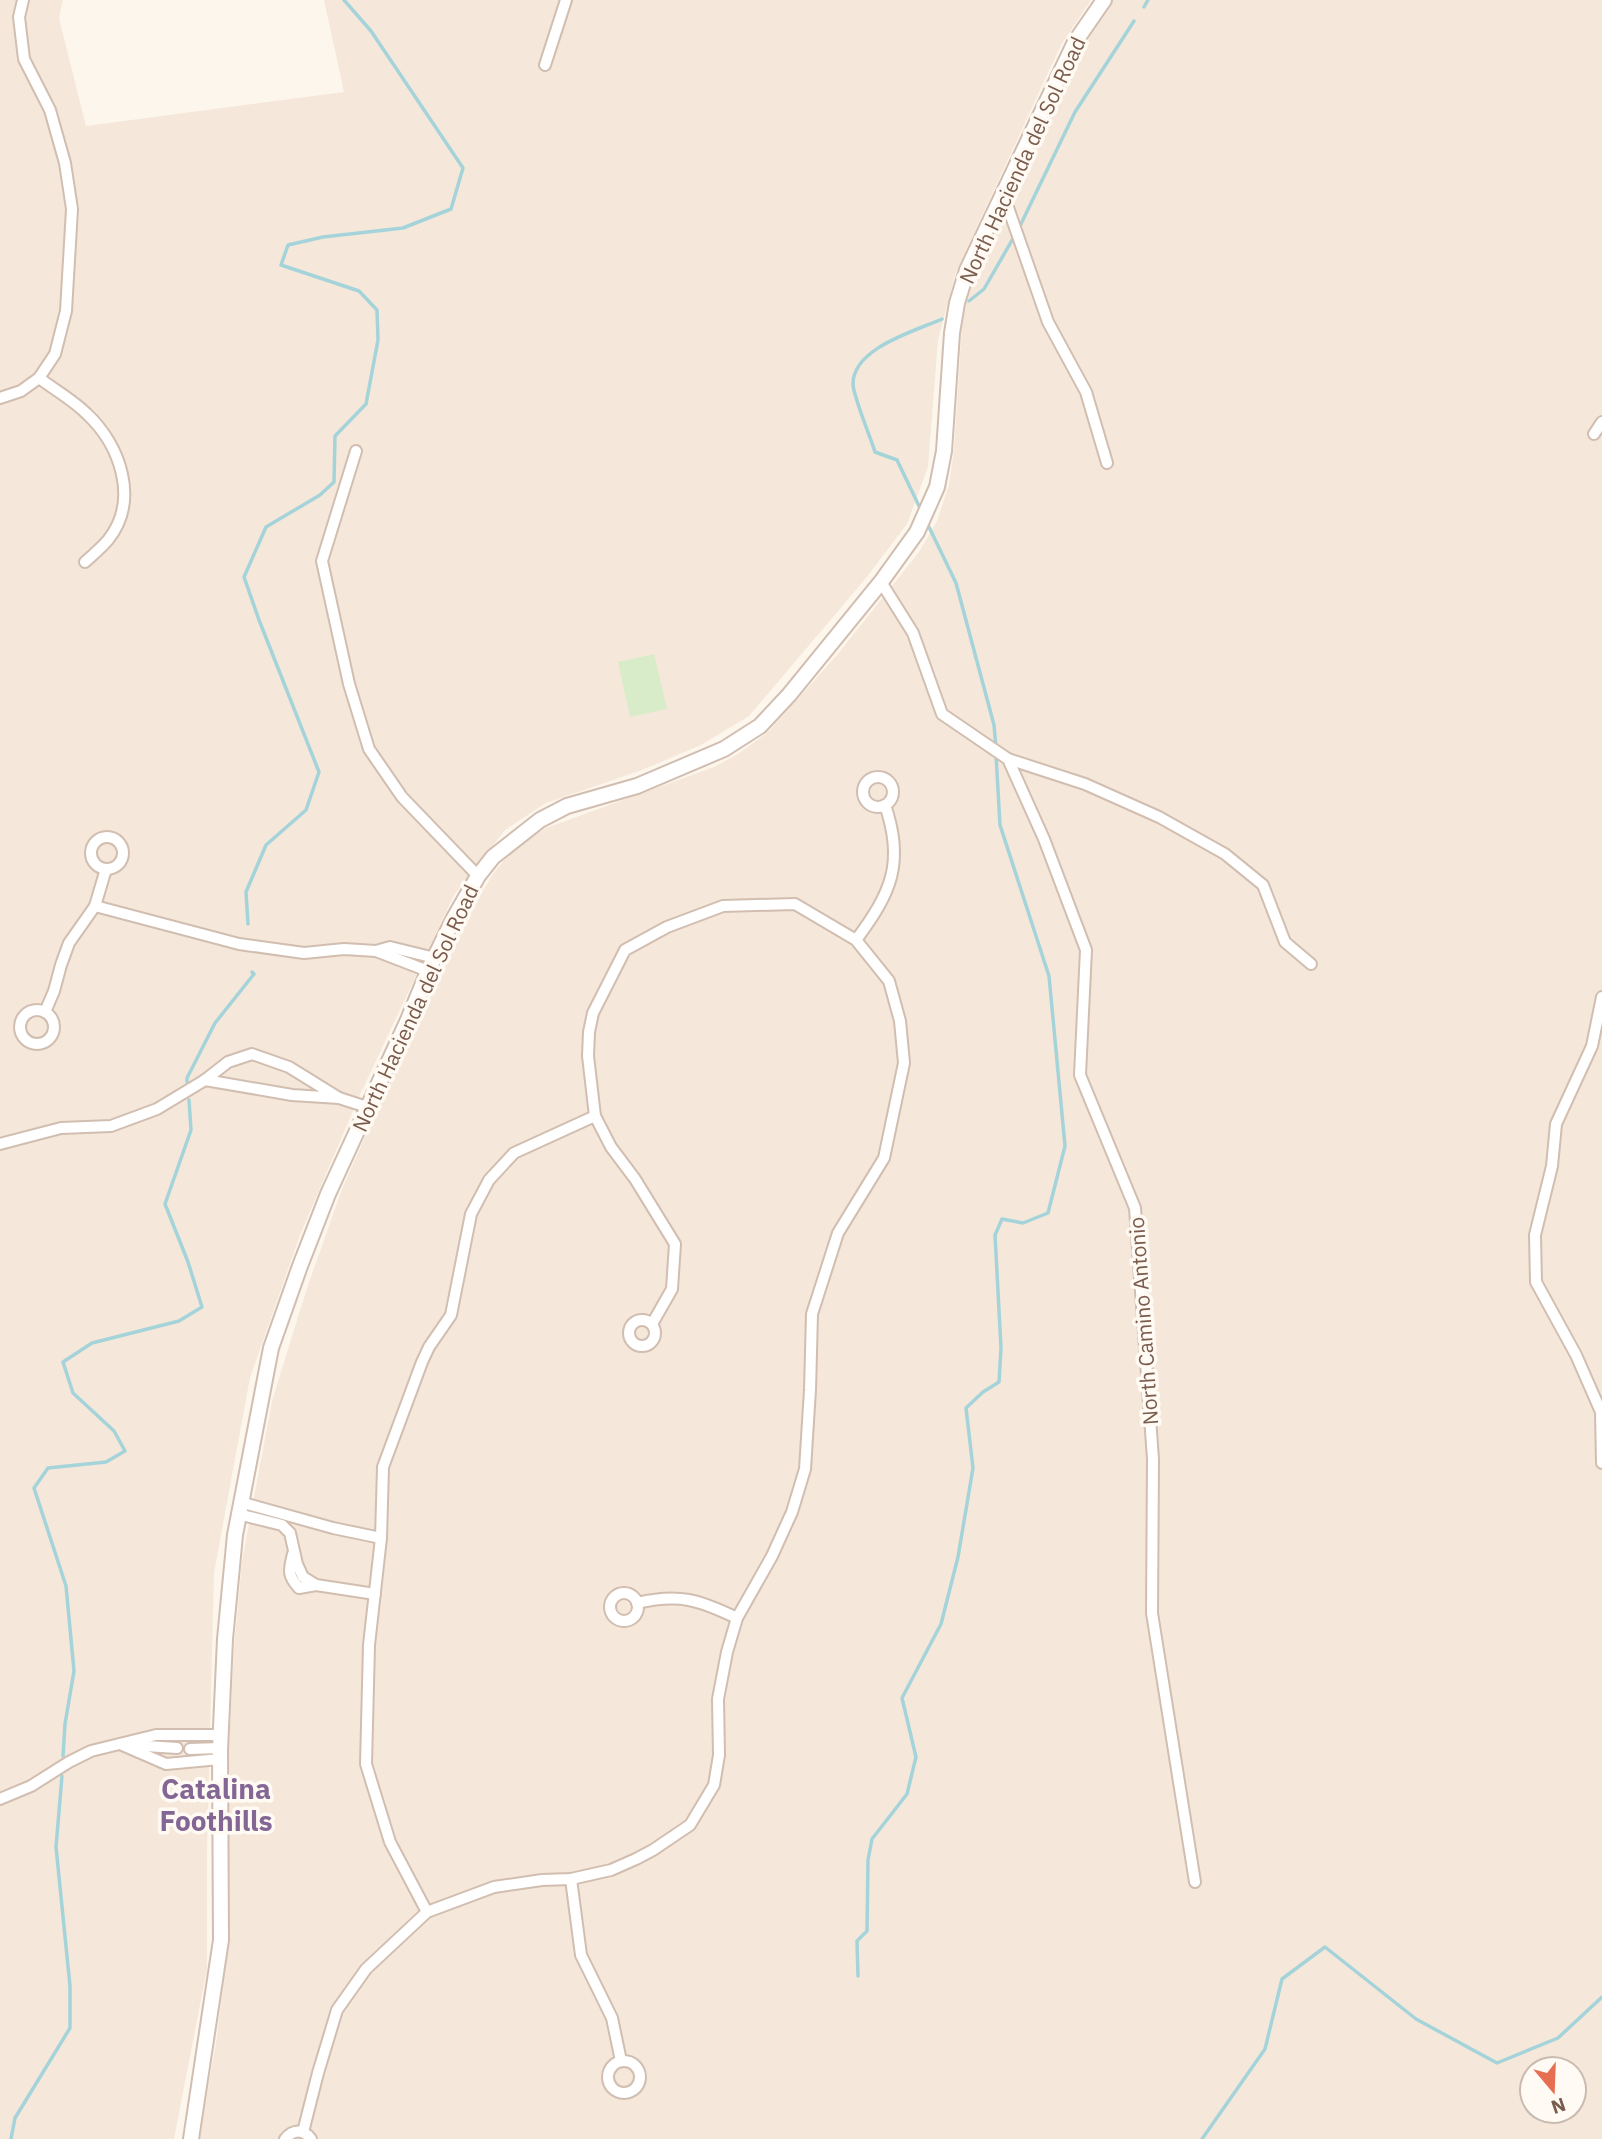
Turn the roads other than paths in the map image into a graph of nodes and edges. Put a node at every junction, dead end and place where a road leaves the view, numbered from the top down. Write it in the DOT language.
graph roads {
  1 [pos="23,0"];
  2 [pos="566,0"];
  3 [pos="1104,0"];
  4 [pos="545,65"];
  5 [pos="1004,196"];
  6 [pos="39,378"];
  7 [pos="0,398"];
  8 [pos="1602,422"];
  9 [pos="1594,434"];
  10 [pos="356,451"];
  11 [pos="1107,463"];
  12 [pos="85,562"];
  13 [pos="881,582"];
  14 [pos="1008,759"];
  15 [pos="885,804"];
  16 [pos="106,869"];
  17 [pos="478,876"];
  18 [pos="95,906"];
  19 [pos="856,940"];
  20 [pos="376,951"];
  21 [pos="435,958"];
  22 [pos="1311,964"];
  23 [pos="428,971"];
  24 [pos="1602,998"];
  25 [pos="45,1012"];
  26 [pos="205,1080"];
  27 [pos="339,1098"];
  28 [pos="367,1107"];
  29 [pos="595,1116"];
  30 [pos="0,1144"];
  31 [pos="652,1324"];
  32 [pos="1602,1463"];
  33 [pos="239,1508"];
  34 [pos="381,1538"];
  35 [pos="375,1594"];
  36 [pos="637,1603"];
  37 [pos="737,1618"];
  38 [pos="120,1744"];
  39 [pos="220,1747"];
  40 [pos="177,1748"];
  41 [pos="190,1749"];
  42 [pos="0,1799"];
  43 [pos="571,1879"];
  44 [pos="1195,1882"];
  45 [pos="427,1912"];
  46 [pos="621,2061"];
  47 [pos="307,2135"];
  48 [pos="191,2139"];
  49 [pos="285,2139"];
  1 -- 6 [label="street"];
  2 -- 4 [label="street"];
  3 -- 5 [label="street, North Hacienda del Sol Road"];
  5 -- 11 [label="street"];
  5 -- 13 [label="street, North Hacienda del Sol Road"];
  6 -- 7 [label="street"];
  6 -- 12 [label="street"];
  8 -- 9 [label="street"];
  10 -- 17 [label="street"];
  13 -- 14 [label="street"];
  13 -- 17 [label="street, North Hacienda del Sol Road"];
  14 -- 22 [label="street"];
  14 -- 44 [label="street, North Camino Antonio"];
  15 -- 19 [label="street"];
  16 -- 18 [label="street"];
  17 -- 21 [label="street, North Hacienda del Sol Road"];
  18 -- 20 [label="street"];
  18 -- 25 [label="street"];
  19 -- 29 [label="street"];
  19 -- 37 [label="street"];
  20 -- 21 [label="street"];
  20 -- 23 [label="street"];
  21 -- 23 [label="street, North Hacienda del Sol Road"];
  23 -- 28 [label="street, North Hacienda del Sol Road"];
  24 -- 32 [label="street"];
  26 -- 27 [label="street"];
  26 -- 27 [label="street"];
  26 -- 30 [label="street"];
  27 -- 28 [label="street"];
  28 -- 33 [label="street, North Hacienda del Sol Road"];
  29 -- 31 [label="street"];
  29 -- 34 [label="street"];
  33 -- 34 [label="street"];
  33 -- 35 [label="street"];
  33 -- 39 [label="street, North Hacienda del Sol Road"];
  34 -- 35 [label="street"];
  35 -- 45 [label="street"];
  36 -- 37 [label="street"];
  37 -- 43 [label="street"];
  38 -- 39 [label="street"];
  38 -- 39 [label="street"];
  38 -- 40 [label="street"];
  38 -- 42 [label="street"];
  39 -- 41 [label="street"];
  39 -- 48 [label="street, North Hacienda del Sol Road"];
  43 -- 45 [label="street"];
  43 -- 46 [label="street"];
  45 -- 47 [label="street"];
  47 -- 49 [label="street"];
}
